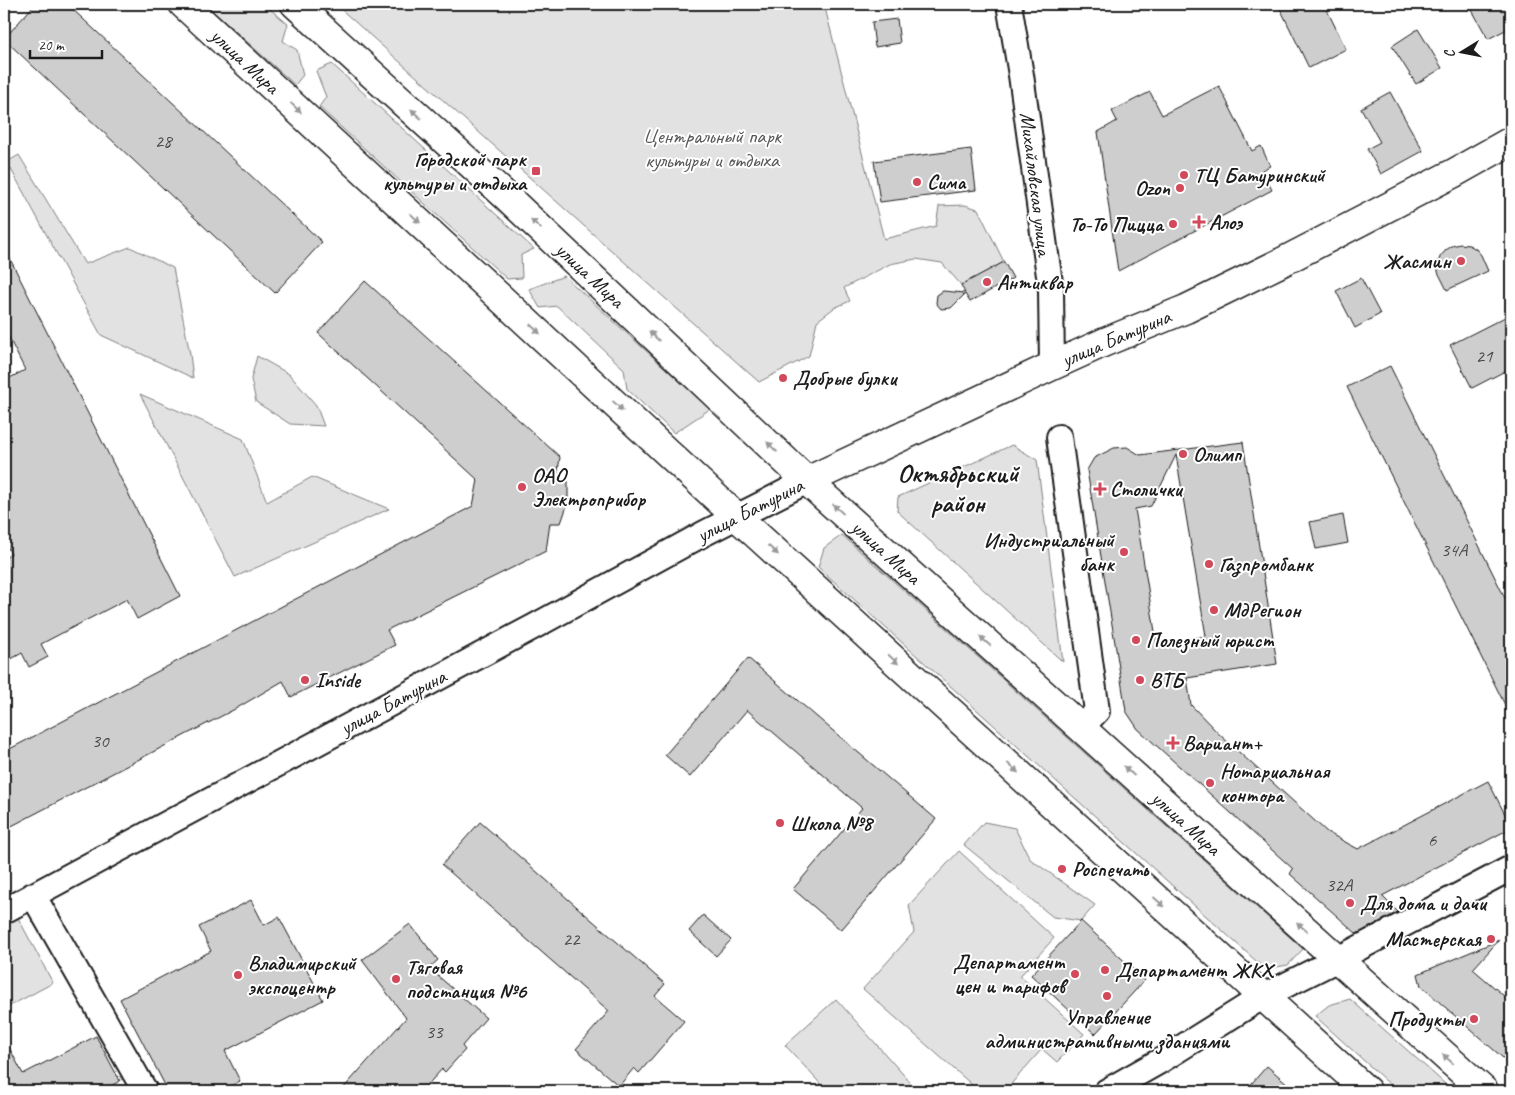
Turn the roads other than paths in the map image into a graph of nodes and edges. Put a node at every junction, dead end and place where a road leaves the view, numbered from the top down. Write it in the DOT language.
graph roads {
  1 [pos="183,4"];
  2 [pos="295,4"];
  3 [pos="1009,4"];
  4 [pos="1511,141"];
  5 [pos="1052,366"];
  6 [pos="1059,437"];
  7 [pos="807,481"];
  8 [pos="737,517"];
  9 [pos="1081,728"];
  10 [pos="1511,868"];
  11 [pos="33,895"];
  12 [pos="4,911"];
  13 [pos="1338,959"];
  14 [pos="1262,997"];
  15 [pos="145,1091"];
  16 [pos="1107,1091"];
  17 [pos="1367,1091"];
  18 [pos="1484,1091"];
  1 -- 8 [label="main road, улица Мира, one-way"];
  7 -- 2 [label="main road, улица Мира, one-way"];
  3 -- 5 [label="street, Михайловская улица"];
  4 -- 5 [label="main road, улица Батурина"];
  5 -- 7 [label="main road, улица Батурина"];
  6 -- 9 [label="street"];
  7 -- 8 [label="street, улица Батурина"];
  9 -- 7 [label="main road, улица Мира, one-way"];
  8 -- 11 [label="street, улица Батурина"];
  8 -- 14 [label="main road, улица Мира, one-way"];
  13 -- 9 [label="main road, улица Мира, one-way"];
  10 -- 13 [label="street"];
  11 -- 12 [label="street, улица Батурина"];
  11 -- 15 [label="street"];
  13 -- 14 [label="street"];
  18 -- 13 [label="main road, улица Мира, one-way"];
  14 -- 16 [label="street"];
  14 -- 17 [label="main road, улица Мира"];
}
